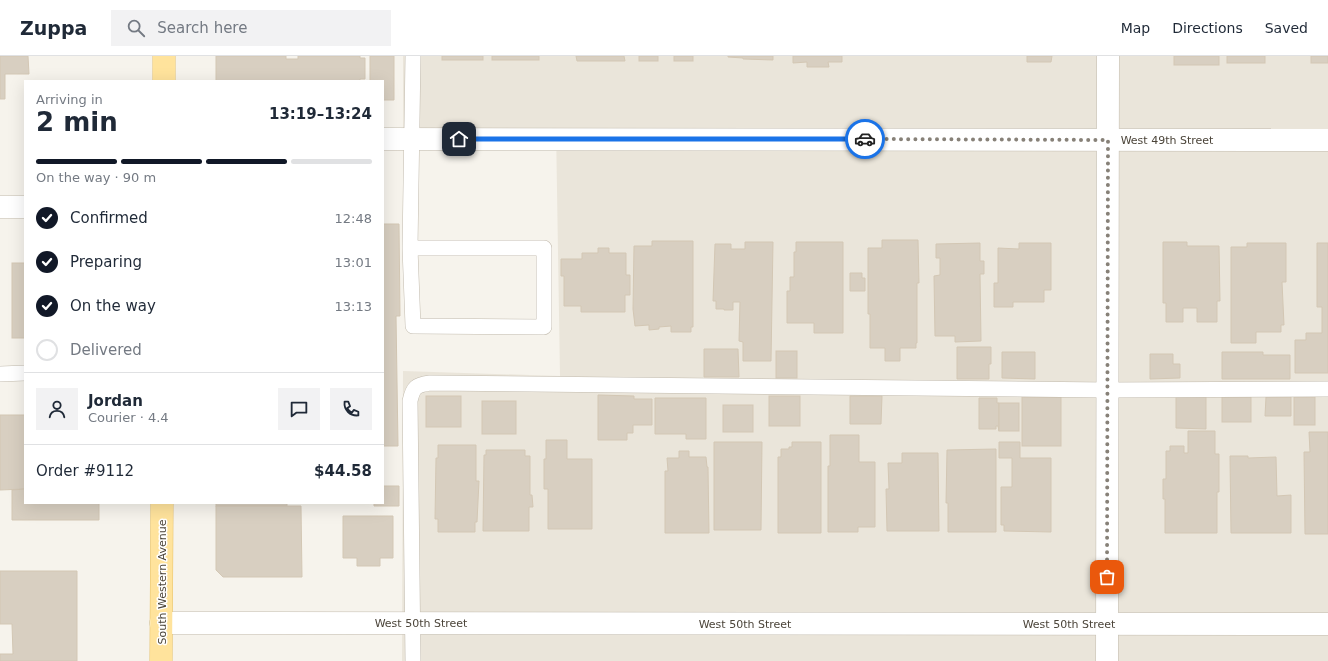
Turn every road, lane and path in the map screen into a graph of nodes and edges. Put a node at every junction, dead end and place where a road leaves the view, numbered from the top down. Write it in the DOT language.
graph roads {
  1 [pos="164,56"];
  2 [pos="413,56"];
  3 [pos="1108,56"];
  4 [pos="164,80"];
  5 [pos="384,139"];
  6 [pos="411,139"];
  7 [pos="1108,140"];
  8 [pos="1328,140"];
  9 [pos="0,207"];
  10 [pos="24,207"];
  11 [pos="410,248"];
  12 [pos="24,373"];
  13 [pos="0,374"];
  14 [pos="1328,389"];
  15 [pos="1107,390"];
  16 [pos="162,504"];
  17 [pos="162,623"];
  18 [pos="413,623"];
  19 [pos="1106,624"];
  20 [pos="1328,624"];
  21 [pos="161,661"];
  22 [pos="413,661"];
  23 [pos="1107,661"];
  1 -- 4 [label="main road"];
  2 -- 6 [label="lane"];
  3 -- 7 [label="street"];
  5 -- 6 [label="street, West 49th Street"];
  6 -- 7 [label="street, West 49th Street"];
  6 -- 11 [label="lane"];
  7 -- 8 [label="street, West 49th Street"];
  7 -- 15 [label="street"];
  9 -- 10 [label="street"];
  11 -- 11 [label="lane"];
  12 -- 13 [label="lane"];
  14 -- 15 [label="lane"];
  15 -- 18 [label="lane"];
  15 -- 19 [label="street"];
  16 -- 17 [label="main road, South Western Avenue"];
  17 -- 18 [label="street, West 50th Street"];
  17 -- 21 [label="main road, South Western Avenue"];
  18 -- 19 [label="street, West 50th Street"];
  18 -- 22 [label="lane"];
  19 -- 20 [label="street, West 50th Street"];
  19 -- 23 [label="street"];
}
